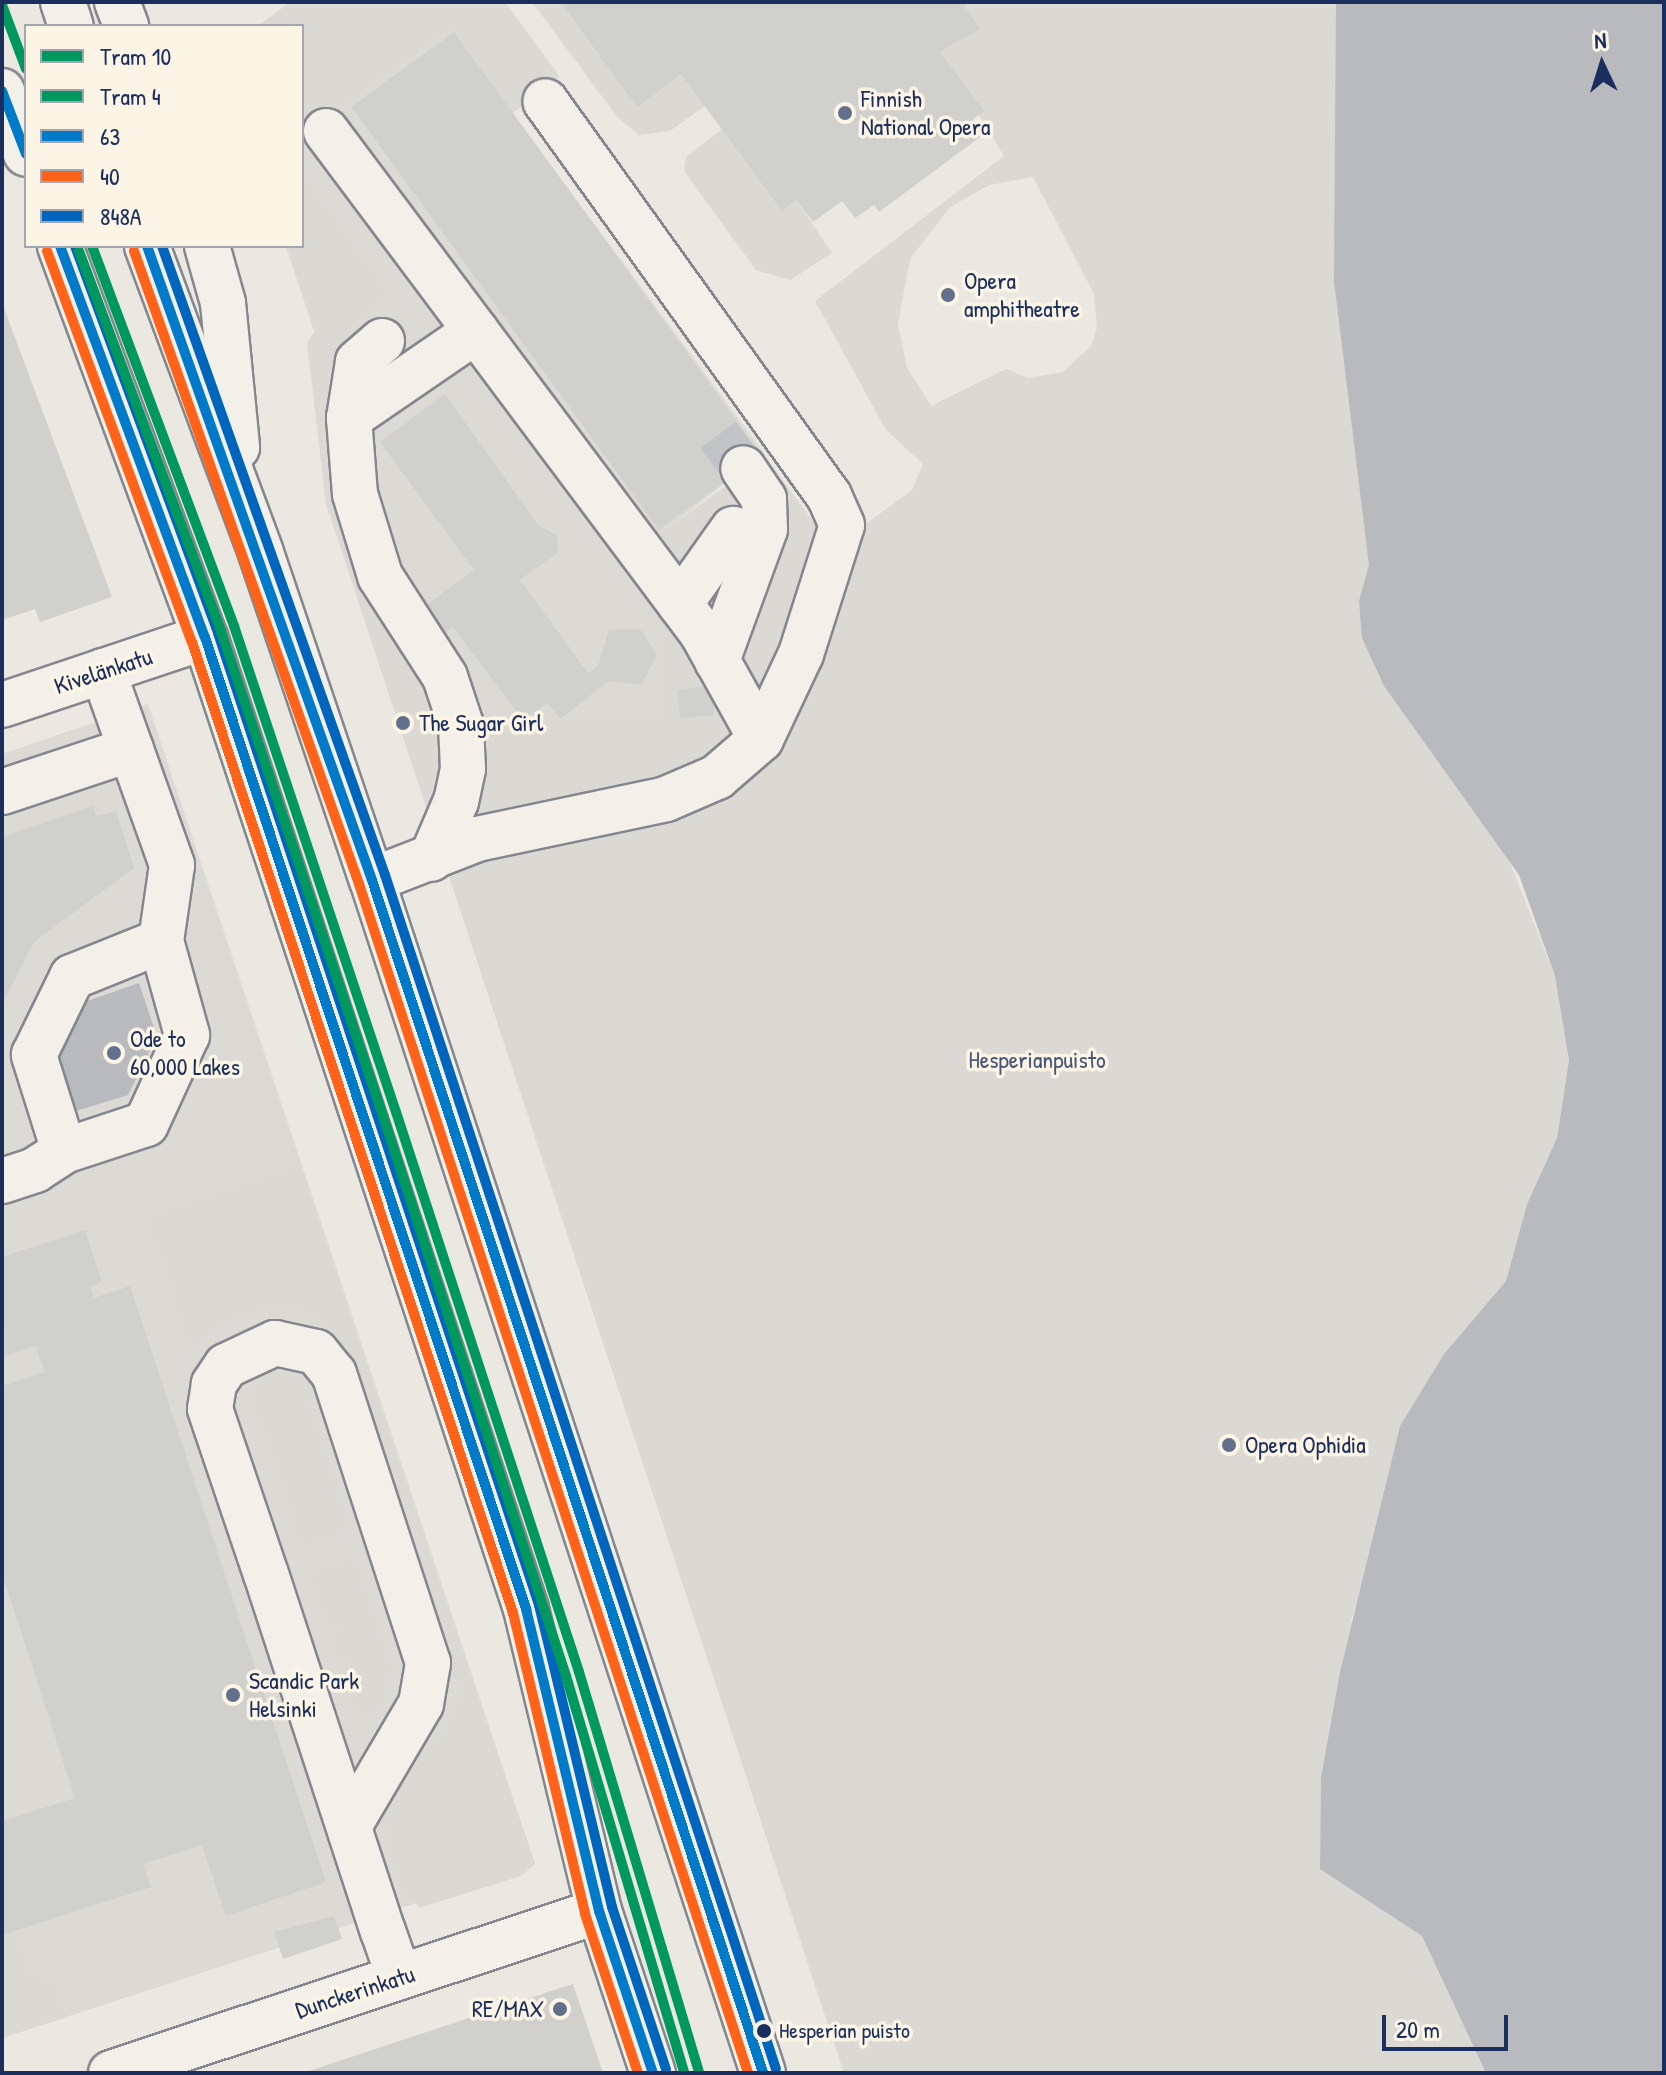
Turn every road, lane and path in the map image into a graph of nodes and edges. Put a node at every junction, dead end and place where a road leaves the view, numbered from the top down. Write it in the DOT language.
graph roads {
  1 [pos="63,2"];
  2 [pos="117,2"];
  3 [pos="70,24"];
  4 [pos="125,24"];
  5 [pos="2,91"];
  6 [pos="545,101"];
  7 [pos="326,131"];
  8 [pos="24,149"];
  9 [pos="61,248"];
  10 [pos="148,248"];
  11 [pos="208,248"];
  12 [pos="476,331"];
  13 [pos="382,341"];
  14 [pos="349,418"];
  15 [pos="743,468"];
  16 [pos="241,502"];
  17 [pos="733,529"];
  18 [pos="680,604"];
  19 [pos="205,637"];
  20 [pos="717,661"];
  21 [pos="103,671"];
  22 [pos="2,705"];
  23 [pos="761,739"];
  24 [pos="131,749"];
  25 [pos="2,792"];
  26 [pos="431,859"];
  27 [pos="372,880"];
  28 [pos="161,941"];
  29 [pos="64,1151"];
  30 [pos="2,1181"];
  31 [pos="349,1826"];
  32 [pos="599,1911"];
  33 [pos="399,1977"];
  34 [pos="111,2073"];
  35 [pos="653,2073"];
  36 [pos="763,2073"];
  1 -- 3 [label="main road"];
  2 -- 4 [label="main road"];
  5 -- 8 [label="main road"];
  6 -- 23 [label="main road"];
  7 -- 12 [label="main road"];
  9 -- 19 [label="main road"];
  10 -- 16 [label="main road"];
  11 -- 16 [label="main road"];
  12 -- 14 [label="main road"];
  12 -- 18 [label="main road"];
  13 -- 14 [label="main road"];
  14 -- 26 [label="main road"];
  15 -- 20 [label="main road"];
  16 -- 27 [label="main road"];
  17 -- 18 [label="main road"];
  18 -- 20 [label="main road"];
  19 -- 21 [label="main road, Kivelänkatu"];
  19 -- 32 [label="main road"];
  20 -- 23 [label="main road"];
  21 -- 22 [label="main road, Kivelänkatu"];
  21 -- 24 [label="main road"];
  23 -- 26 [label="main road"];
  24 -- 25 [label="main road"];
  24 -- 28 [label="main road"];
  26 -- 27 [label="main road"];
  27 -- 36 [label="main road"];
  28 -- 29 [label="main road"];
  28 -- 29 [label="main road"];
  29 -- 30 [label="main road"];
  31 -- 31 [label="main road"];
  31 -- 33 [label="main road"];
  32 -- 33 [label="main road, Dunckerinkatu"];
  32 -- 35 [label="main road"];
  33 -- 34 [label="main road, Dunckerinkatu"];
}
